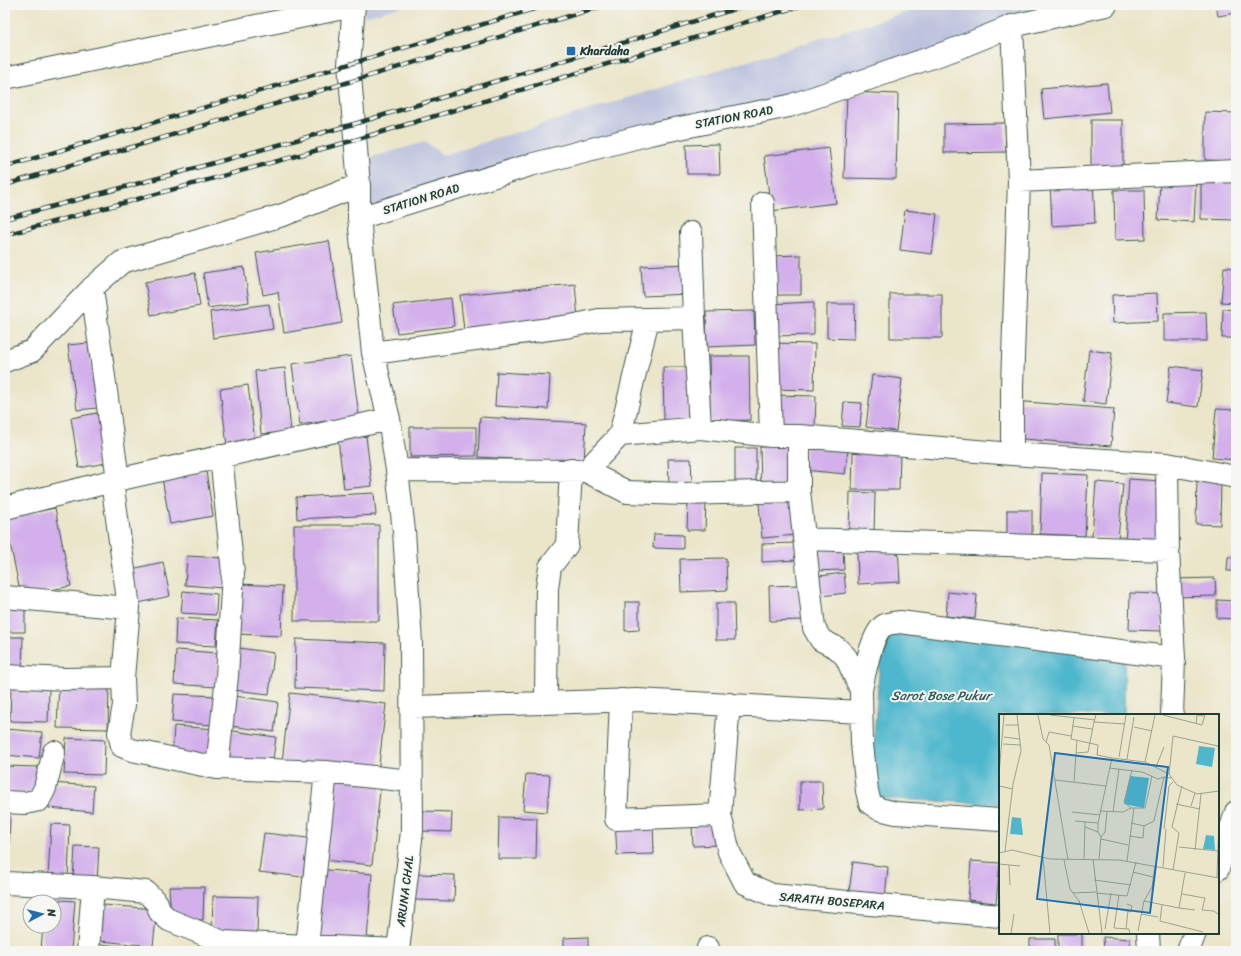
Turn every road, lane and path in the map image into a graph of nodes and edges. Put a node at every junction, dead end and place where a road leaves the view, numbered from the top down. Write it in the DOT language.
graph roads {
  1 [pos="353,5"];
  2 [pos="1106,5"];
  3 [pos="1012,26"];
  4 [pos="5,78"];
  5 [pos="1236,171"];
  6 [pos="1019,181"];
  7 [pos="359,185"];
  8 [pos="763,203"];
  9 [pos="359,218"];
  10 [pos="692,233"];
  11 [pos="92,288"];
  12 [pos="694,318"];
  13 [pos="648,319"];
  14 [pos="372,353"];
  15 [pos="5,361"];
  16 [pos="389,419"];
  17 [pos="700,428"];
  18 [pos="620,435"];
  19 [pos="771,436"];
  20 [pos="799,436"];
  21 [pos="1012,454"];
  22 [pos="221,456"];
  23 [pos="1167,464"];
  24 [pos="397,470"];
  25 [pos="579,470"];
  26 [pos="1236,477"];
  27 [pos="115,480"];
  28 [pos="799,491"];
  29 [pos="5,508"];
  30 [pos="804,539"];
  31 [pos="1168,550"];
  32 [pos="5,597"];
  33 [pos="129,608"];
  34 [pos="1174,658"];
  35 [pos="5,676"];
  36 [pos="123,678"];
  37 [pos="861,690"];
  38 [pos="621,700"];
  39 [pos="546,703"];
  40 [pos="729,704"];
  41 [pos="412,707"];
  42 [pos="861,712"];
  43 [pos="1172,714"];
  44 [pos="54,752"];
  45 [pos="217,768"];
  46 [pos="326,772"];
  47 [pos="411,780"];
  48 [pos="5,802"];
  49 [pos="1236,812"];
  50 [pos="720,815"];
  51 [pos="999,820"];
  52 [pos="1226,858"];
  53 [pos="5,883"];
  54 [pos="93,887"];
  55 [pos="999,916"];
  56 [pos="1148,934"];
  57 [pos="1195,934"];
  58 [pos="307,946"];
  59 [pos="398,950"];
  60 [pos="88,951"];
  61 [pos="1149,951"];
  62 [pos="1188,951"];
  1 -- 4 [label="street"];
  1 -- 7 [label="street, ARUNA CHAL"];
  2 -- 3 [label="street, STATION ROAD"];
  3 -- 6 [label="street"];
  3 -- 9 [label="street, STATION ROAD"];
  5 -- 6 [label="street"];
  6 -- 21 [label="street"];
  7 -- 9 [label="street, ARUNA CHAL"];
  7 -- 11 [label="street"];
  8 -- 19 [label="street"];
  9 -- 14 [label="street, ARUNA CHAL"];
  10 -- 12 [label="street"];
  11 -- 15 [label="street"];
  11 -- 27 [label="street"];
  12 -- 13 [label="street"];
  12 -- 17 [label="street"];
  13 -- 14 [label="street"];
  13 -- 18 [label="street"];
  14 -- 16 [label="street, ARUNA CHAL"];
  16 -- 22 [label="street"];
  16 -- 24 [label="street, ARUNA CHAL"];
  17 -- 18 [label="street"];
  17 -- 19 [label="street"];
  18 -- 25 [label="street"];
  19 -- 20 [label="street"];
  20 -- 21 [label="street"];
  20 -- 28 [label="street"];
  21 -- 23 [label="street"];
  22 -- 27 [label="street"];
  22 -- 45 [label="street"];
  23 -- 26 [label="street"];
  23 -- 31 [label="street"];
  24 -- 25 [label="street"];
  24 -- 41 [label="street, ARUNA CHAL"];
  25 -- 28 [label="street"];
  25 -- 39 [label="street"];
  27 -- 29 [label="street"];
  27 -- 33 [label="street"];
  28 -- 30 [label="street"];
  30 -- 31 [label="street"];
  30 -- 37 [label="street"];
  31 -- 34 [label="street"];
  32 -- 33 [label="street"];
  33 -- 36 [label="street"];
  34 -- 37 [label="street"];
  34 -- 43 [label="street"];
  35 -- 36 [label="street"];
  36 -- 45 [label="street"];
  37 -- 42 [label="street"];
  38 -- 39 [label="street"];
  38 -- 40 [label="street"];
  38 -- 50 [label="street"];
  39 -- 41 [label="street"];
  40 -- 42 [label="street"];
  40 -- 50 [label="street, SARATH BOSEPARA"];
  41 -- 47 [label="street, ARUNA CHAL"];
  42 -- 51 [label="street"];
  44 -- 48 [label="street"];
  45 -- 46 [label="street"];
  46 -- 47 [label="street"];
  46 -- 58 [label="street"];
  47 -- 59 [label="street, ARUNA CHAL"];
  49 -- 52 [label="street"];
  50 -- 55 [label="street, SARATH BOSEPARA"];
  53 -- 54 [label="street"];
  54 -- 58 [label="street"];
  54 -- 60 [label="street"];
  56 -- 61 [label="street"];
  57 -- 62 [label="street"];
  58 -- 59 [label="street"];
}
